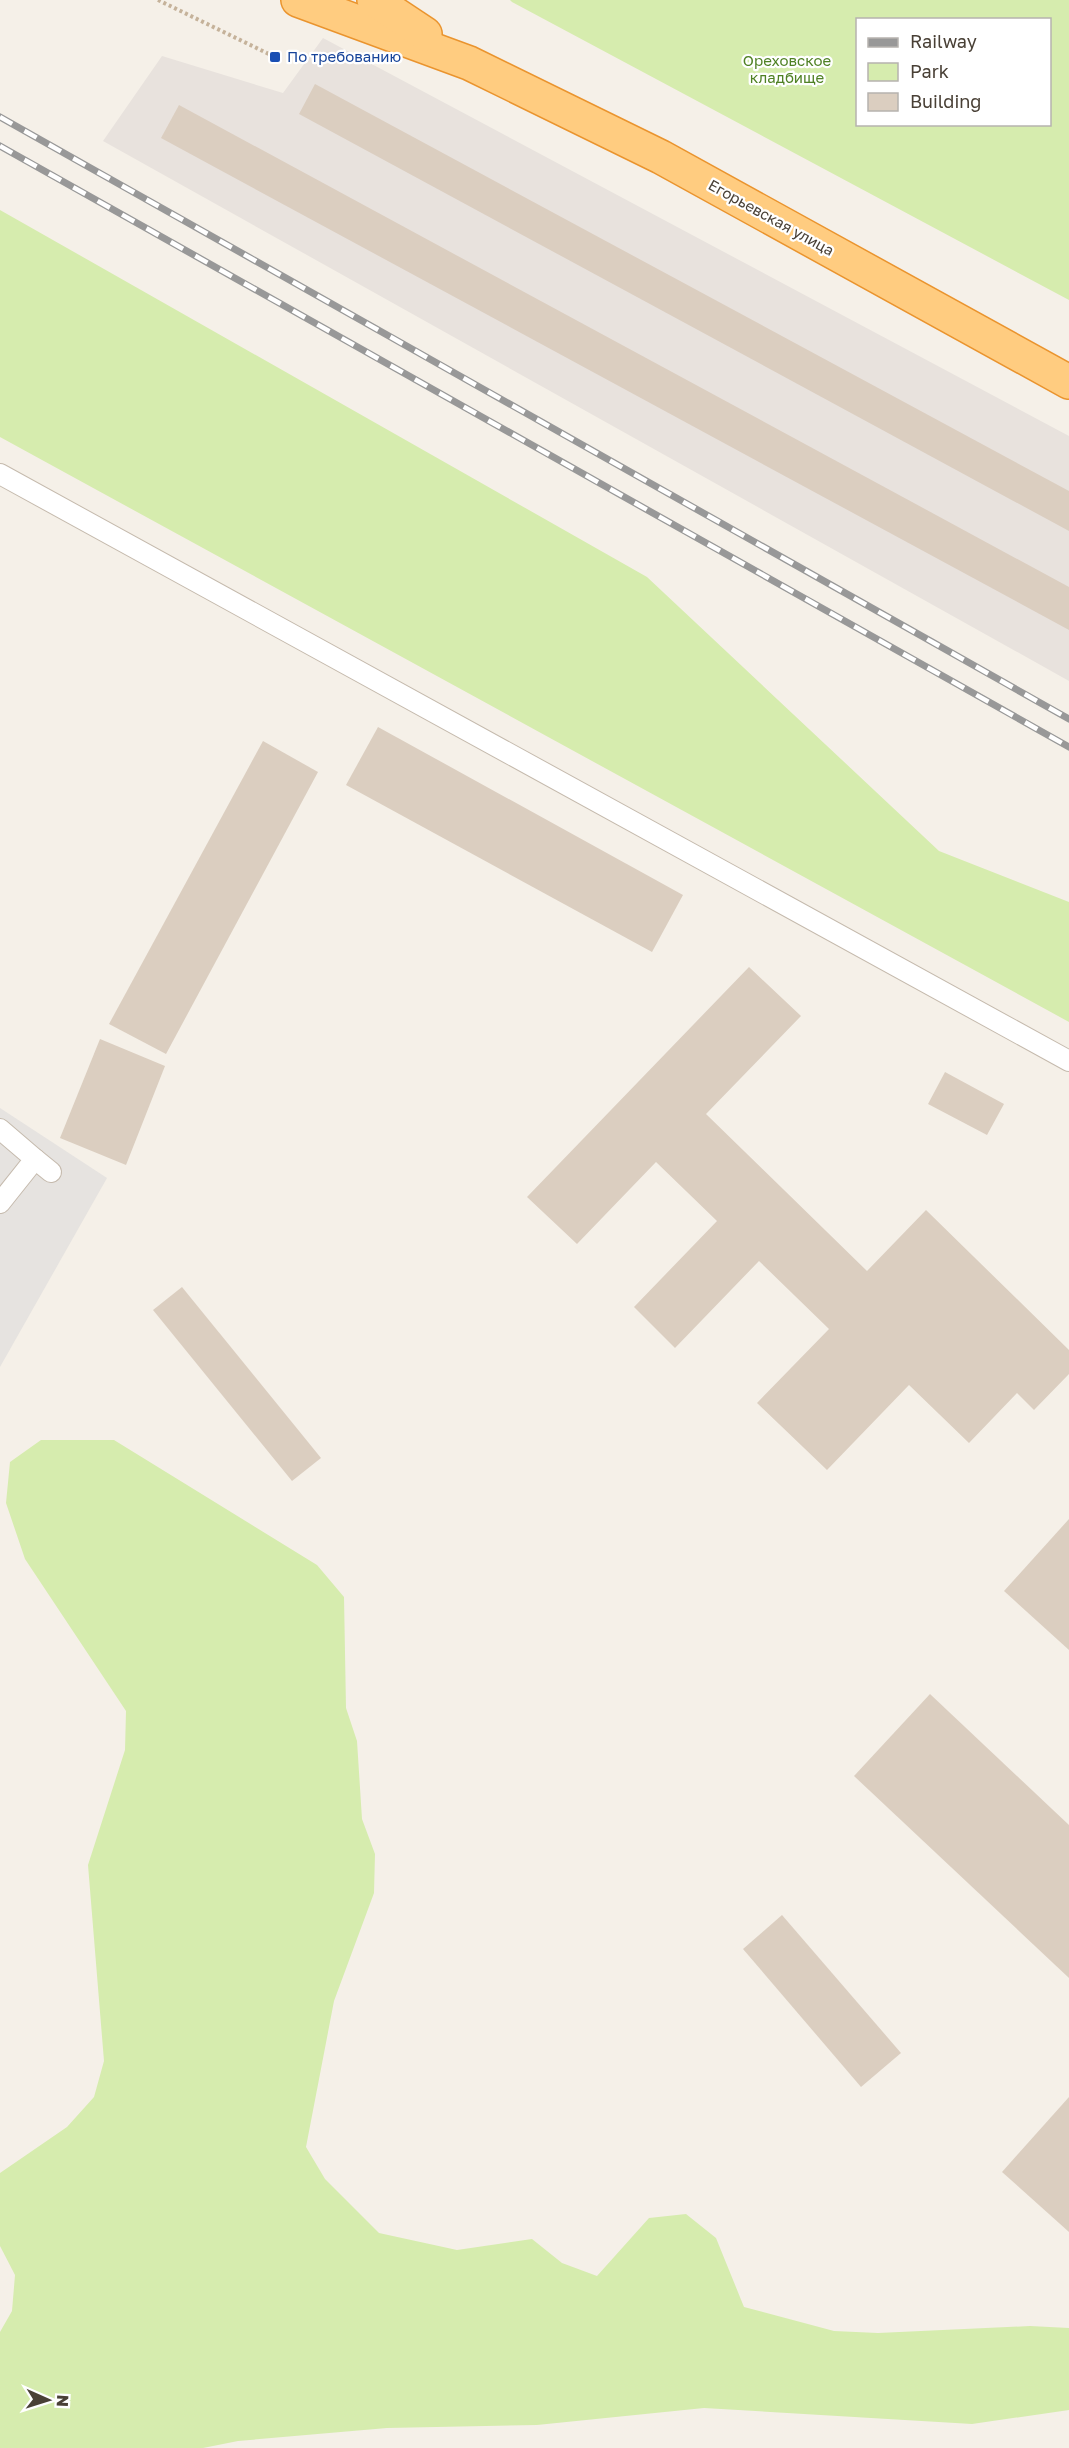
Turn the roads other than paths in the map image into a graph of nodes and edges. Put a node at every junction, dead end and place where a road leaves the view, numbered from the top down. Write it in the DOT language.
graph roads {
  1 [pos="298,0"];
  2 [pos="374,0"];
  3 [pos="469,63"];
  4 [pos="1069,381"];
  5 [pos="0,474"];
  6 [pos="1069,1061"];
  7 [pos="0,1129"];
  8 [pos="35,1159"];
  9 [pos="51,1172"];
  10 [pos="0,1203"];
  1 -- 3 [label="highway, Егорьевская улица"];
  2 -- 3 [label="highway, Егорьевская улица"];
  3 -- 4 [label="highway, Егорьевская улица"];
  5 -- 6 [label="lane"];
  7 -- 8 [label="lane"];
  8 -- 9 [label="lane"];
  8 -- 10 [label="lane"];
}
